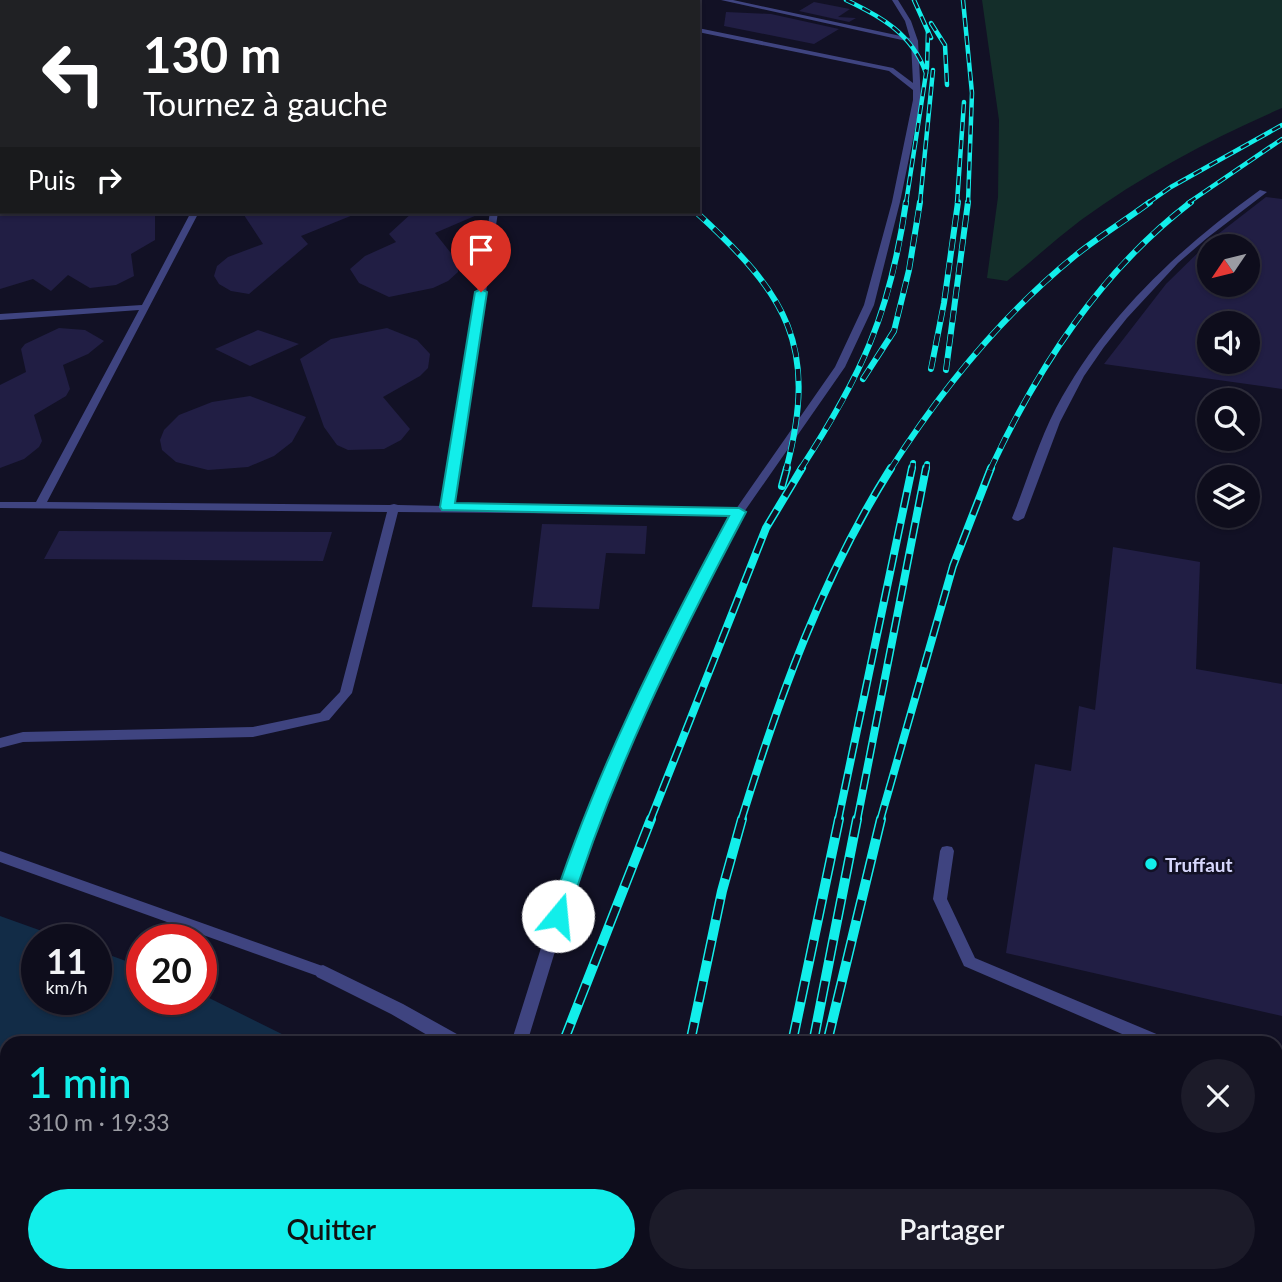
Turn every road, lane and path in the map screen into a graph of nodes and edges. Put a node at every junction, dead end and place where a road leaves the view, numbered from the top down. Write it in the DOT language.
graph roads {
  1 [pos="724,0"];
  2 [pos="895,0"];
  3 [pos="700,30"];
  4 [pos="915,41"];
  5 [pos="916,89"];
  6 [pos="1263,192"];
  7 [pos="194,214"];
  8 [pos="494,214"];
  9 [pos="145,307"];
  10 [pos="0,317"];
  11 [pos="0,505"];
  12 [pos="40,505"];
  13 [pos="394,507"];
  14 [pos="447,507"];
  15 [pos="739,512"];
  16 [pos="1018,518"];
  17 [pos="0,743"];
  18 [pos="947,851"];
  19 [pos="0,856"];
  20 [pos="323,972"];
  21 [pos="444,1036"];
  22 [pos="521,1036"];
  23 [pos="1143,1036"];
  1 -- 4 [label="lane"];
  2 -- 4 [label="lane"];
  3 -- 5 [label="lane"];
  4 -- 5 [label="lane"];
  5 -- 15 [label="lane"];
  6 -- 16 [label="lane"];
  7 -- 9 [label="lane"];
  8 -- 14 [label="lane"];
  9 -- 10 [label="lane"];
  9 -- 12 [label="lane"];
  11 -- 12 [label="lane"];
  12 -- 13 [label="lane"];
  13 -- 14 [label="lane"];
  13 -- 17 [label="lane"];
  14 -- 15 [label="lane"];
  15 -- 22 [label="lane"];
  18 -- 23 [label="lane"];
  19 -- 20 [label="lane"];
  20 -- 21 [label="street"];
}
